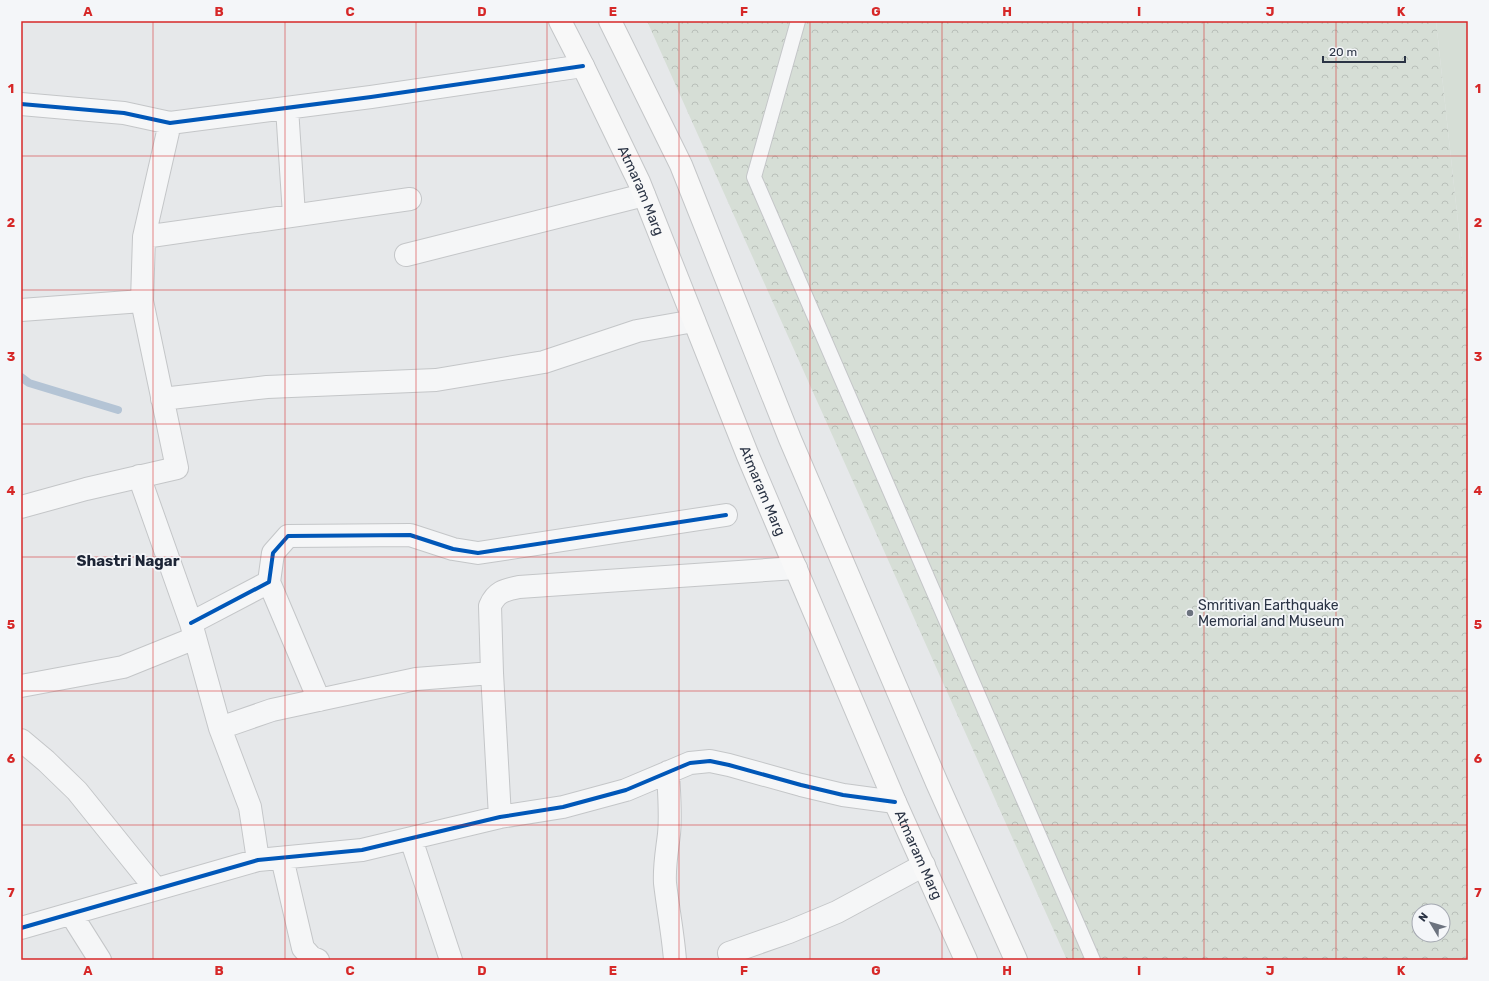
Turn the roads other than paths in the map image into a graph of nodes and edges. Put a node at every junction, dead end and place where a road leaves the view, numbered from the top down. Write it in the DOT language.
graph roads {
  1 [pos="560,21"];
  2 [pos="610,21"];
  3 [pos="798,21"];
  4 [pos="583,66"];
  5 [pos="21,104"];
  6 [pos="287,108"];
  7 [pos="170,124"];
  8 [pos="644,195"];
  9 [pos="410,199"];
  10 [pos="294,215"];
  11 [pos="144,236"];
  12 [pos="406,255"];
  13 [pos="142,301"];
  14 [pos="21,310"];
  15 [pos="694,321"];
  16 [pos="162,400"];
  17 [pos="139,476"];
  18 [pos="21,508"];
  19 [pos="726,515"];
  20 [pos="796,568"];
  21 [pos="269,582"];
  22 [pos="193,631"];
  23 [pos="492,673"];
  24 [pos="21,686"];
  25 [pos="319,700"];
  26 [pos="220,728"];
  27 [pos="21,740"];
  28 [pos="668,772"];
  29 [pos="895,802"];
  30 [pos="500,817"];
  31 [pos="411,839"];
  32 [pos="282,858"];
  33 [pos="258,860"];
  34 [pos="924,865"];
  35 [pos="156,890"];
  36 [pos="71,914"];
  37 [pos="21,928"];
  38 [pos="729,953"];
  39 [pos="100,960"];
  40 [pos="318,960"];
  41 [pos="451,960"];
  42 [pos="675,960"];
  43 [pos="966,960"];
  44 [pos="1016,960"];
  45 [pos="1093,960"];
  1 -- 4 [label="main road, Atmaram Marg"];
  2 -- 44 [label="main road"];
  3 -- 45 [label="lane"];
  4 -- 6 [label="street"];
  4 -- 8 [label="main road, Atmaram Marg"];
  5 -- 7 [label="street"];
  6 -- 7 [label="street"];
  6 -- 10 [label="street"];
  7 -- 11 [label="street"];
  8 -- 12 [label="street"];
  8 -- 15 [label="main road, Atmaram Marg"];
  9 -- 10 [label="street"];
  10 -- 11 [label="street"];
  11 -- 13 [label="street"];
  13 -- 14 [label="street"];
  13 -- 16 [label="street"];
  15 -- 16 [label="street"];
  15 -- 20 [label="main road, Atmaram Marg"];
  16 -- 17 [label="street"];
  17 -- 18 [label="street"];
  17 -- 22 [label="street"];
  19 -- 21 [label="street"];
  20 -- 23 [label="street"];
  20 -- 29 [label="main road, Atmaram Marg"];
  21 -- 22 [label="street"];
  21 -- 25 [label="street"];
  22 -- 24 [label="street"];
  22 -- 26 [label="street"];
  23 -- 25 [label="street"];
  23 -- 30 [label="street"];
  25 -- 26 [label="street"];
  26 -- 33 [label="street"];
  27 -- 35 [label="street"];
  28 -- 29 [label="street"];
  28 -- 30 [label="street"];
  28 -- 42 [label="street"];
  29 -- 34 [label="main road, Atmaram Marg"];
  30 -- 31 [label="street"];
  31 -- 32 [label="street"];
  31 -- 41 [label="street"];
  32 -- 33 [label="street"];
  32 -- 40 [label="street"];
  33 -- 35 [label="street"];
  34 -- 38 [label="street"];
  34 -- 43 [label="main road, Atmaram Marg"];
  35 -- 36 [label="street"];
  36 -- 37 [label="street"];
  36 -- 39 [label="street"];
}
